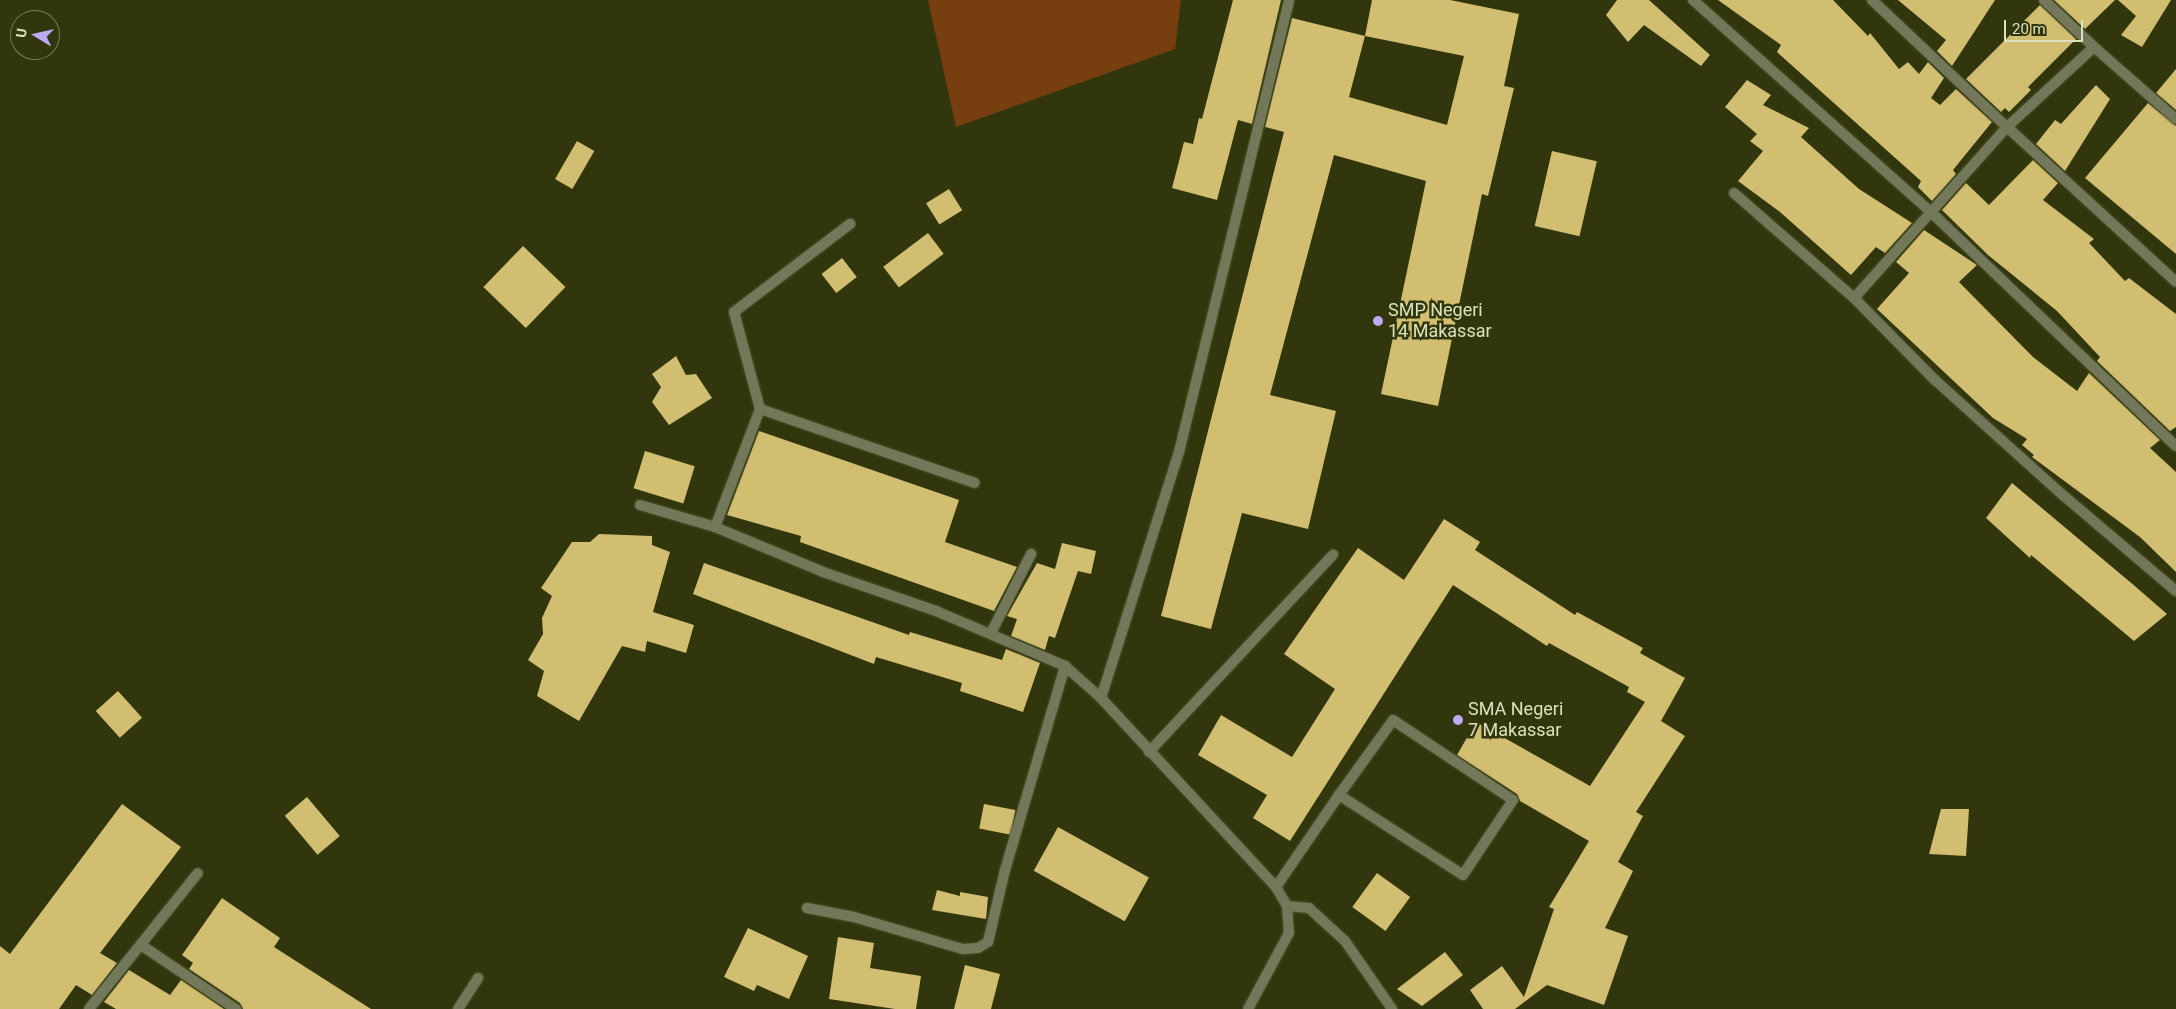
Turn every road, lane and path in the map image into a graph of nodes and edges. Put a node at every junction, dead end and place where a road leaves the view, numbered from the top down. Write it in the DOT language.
graph roads {
  1 [pos="1289,0"];
  2 [pos="1693,0"];
  3 [pos="1872,0"];
  4 [pos="2044,0"];
  5 [pos="2094,47"];
  6 [pos="2176,118"];
  7 [pos="2007,127"];
  8 [pos="1734,193"];
  9 [pos="1932,213"];
  10 [pos="850,224"];
  11 [pos="2176,282"];
  12 [pos="1854,298"];
  13 [pos="760,409"];
  14 [pos="2176,446"];
  15 [pos="974,483"];
  16 [pos="640,505"];
  17 [pos="715,526"];
  18 [pos="1032,554"];
  19 [pos="1333,555"];
  20 [pos="2176,590"];
  21 [pos="991,633"];
  22 [pos="1065,666"];
  23 [pos="1101,698"];
  24 [pos="1150,752"];
  25 [pos="1339,796"];
  26 [pos="198,873"];
  27 [pos="1276,887"];
  28 [pos="1287,906"];
  29 [pos="807,908"];
  30 [pos="141,945"];
  31 [pos="478,978"];
  32 [pos="89,1009"];
  33 [pos="236,1009"];
  34 [pos="458,1009"];
  35 [pos="1248,1009"];
  36 [pos="1392,1009"];
  1 -- 23 [label="street"];
  2 -- 9 [label="street"];
  3 -- 7 [label="street"];
  4 -- 5 [label="street"];
  5 -- 6 [label="street"];
  5 -- 7 [label="street"];
  7 -- 9 [label="street"];
  7 -- 11 [label="street"];
  8 -- 12 [label="street"];
  9 -- 12 [label="street"];
  9 -- 14 [label="street"];
  10 -- 13 [label="street"];
  12 -- 20 [label="street"];
  13 -- 15 [label="street"];
  13 -- 17 [label="street"];
  16 -- 17 [label="street"];
  17 -- 21 [label="street"];
  18 -- 21 [label="street"];
  19 -- 24 [label="street"];
  21 -- 22 [label="street"];
  22 -- 23 [label="street"];
  22 -- 29 [label="street"];
  23 -- 24 [label="street"];
  24 -- 27 [label="street"];
  25 -- 25 [label="street"];
  25 -- 27 [label="street"];
  26 -- 30 [label="street"];
  27 -- 28 [label="street"];
  28 -- 35 [label="street"];
  28 -- 36 [label="street"];
  30 -- 32 [label="street"];
  30 -- 33 [label="street"];
  31 -- 34 [label="street"];
}
